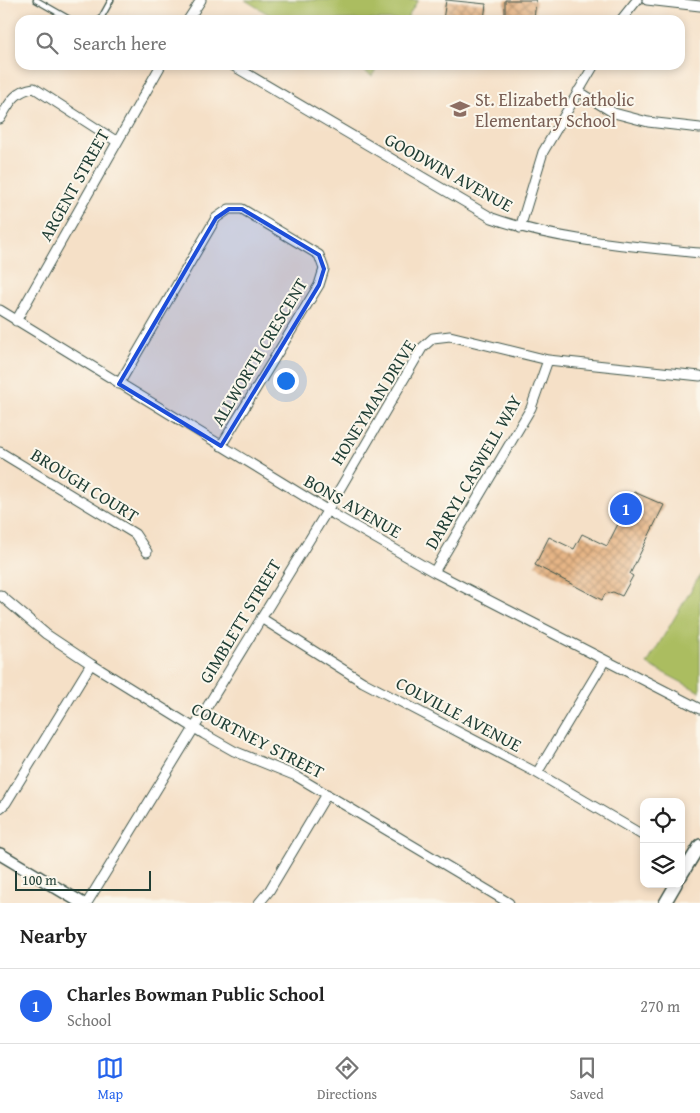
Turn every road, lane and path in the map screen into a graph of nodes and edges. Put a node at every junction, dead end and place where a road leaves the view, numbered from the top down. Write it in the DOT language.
graph roads {
  1 [pos="36,0"];
  2 [pos="110,0"];
  3 [pos="201,0"];
  4 [pos="637,0"];
  5 [pos="647,0"];
  6 [pos="700,6"];
  7 [pos="62,15"];
  8 [pos="102,15"];
  9 [pos="191,15"];
  10 [pos="626,15"];
  11 [pos="158,70"];
  12 [pos="240,70"];
  13 [pos="591,70"];
  14 [pos="578,91"];
  15 [pos="3,108"];
  16 [pos="0,119"];
  17 [pos="700,128"];
  18 [pos="116,141"];
  19 [pos="520,228"];
  20 [pos="700,253"];
  21 [pos="0,310"];
  22 [pos="16,321"];
  23 [pos="548,360"];
  24 [pos="700,376"];
  25 [pos="119,384"];
  26 [pos="221,446"];
  27 [pos="0,452"];
  28 [pos="327,510"];
  29 [pos="147,552"];
  30 [pos="434,572"];
  31 [pos="0,595"];
  32 [pos="260,618"];
  33 [pos="605,660"];
  34 [pos="90,664"];
  35 [pos="700,709"];
  36 [pos="194,728"];
  37 [pos="537,773"];
  38 [pos="327,794"];
  39 [pos="0,808"];
  40 [pos="640,834"];
  41 [pos="700,845"];
  42 [pos="0,854"];
  43 [pos="685,869"];
  44 [pos="674,888"];
  45 [pos="82,903"];
  46 [pos="87,903"];
  47 [pos="259,903"];
  48 [pos="509,903"];
  49 [pos="665,903"];
  1 -- 7 [label="lane"];
  2 -- 8 [label="lane"];
  3 -- 9 [label="street"];
  4 -- 10 [label="street"];
  5 -- 6 [label="street"];
  11 -- 18 [label="street, ARGENT STREET"];
  12 -- 19 [label="street, GOODWIN AVENUE"];
  13 -- 14 [label="street"];
  14 -- 17 [label="street"];
  14 -- 19 [label="street"];
  15 -- 16 [label="street"];
  15 -- 18 [label="street"];
  18 -- 22 [label="street, ARGENT STREET"];
  19 -- 20 [label="street, GOODWIN AVENUE"];
  21 -- 22 [label="street, BONS AVENUE"];
  22 -- 25 [label="street, BONS AVENUE"];
  23 -- 24 [label="street, HONEYMAN DRIVE"];
  23 -- 28 [label="street, HONEYMAN DRIVE"];
  23 -- 30 [label="street, DARRYL CASWELL WAY"];
  25 -- 26 [label="street, BONS AVENUE"];
  25 -- 26 [label="street, ALLWORTH CRESCENT"];
  26 -- 28 [label="street, BONS AVENUE"];
  27 -- 29 [label="street, BROUGH COURT"];
  28 -- 30 [label="street, BONS AVENUE"];
  28 -- 32 [label="street, GIMBLETT STREET"];
  30 -- 33 [label="street, BONS AVENUE"];
  31 -- 34 [label="street, COURTNEY STREET"];
  32 -- 36 [label="street, GIMBLETT STREET"];
  32 -- 37 [label="street, COLVILLE AVENUE"];
  33 -- 35 [label="street, BONS AVENUE"];
  33 -- 37 [label="street"];
  34 -- 36 [label="street, COURTNEY STREET"];
  34 -- 39 [label="street"];
  36 -- 38 [label="street, COURTNEY STREET"];
  36 -- 46 [label="street, GIMBLETT STREET"];
  37 -- 40 [label="street, COLVILLE AVENUE"];
  38 -- 47 [label="street"];
  38 -- 48 [label="street, COURTNEY STREET"];
  41 -- 43 [label="street"];
  42 -- 45 [label="street"];
  44 -- 49 [label="street"];
}
